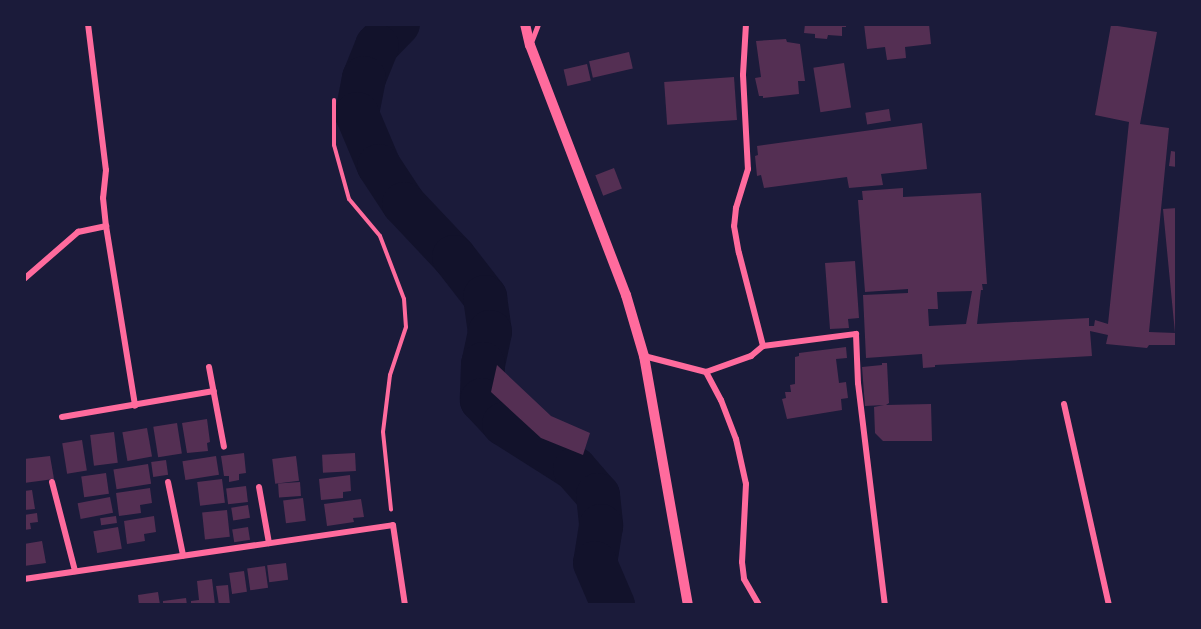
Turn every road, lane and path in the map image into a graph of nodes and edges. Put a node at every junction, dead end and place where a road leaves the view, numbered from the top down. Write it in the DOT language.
graph roads {
  1 [pos="88,24"];
  2 [pos="525,24"];
  3 [pos="538,24"];
  4 [pos="746,24"];
  5 [pos="530,45"];
  6 [pos="334,100"];
  7 [pos="106,226"];
  8 [pos="24,279"];
  9 [pos="763,346"];
  10 [pos="644,356"];
  11 [pos="209,367"];
  12 [pos="706,372"];
  13 [pos="214,391"];
  14 [pos="1064,404"];
  15 [pos="135,406"];
  16 [pos="62,417"];
  17 [pos="224,447"];
  18 [pos="52,482"];
  19 [pos="168,482"];
  20 [pos="259,487"];
  21 [pos="393,525"];
  22 [pos="269,543"];
  23 [pos="183,555"];
  24 [pos="75,571"];
  25 [pos="24,579"];
  26 [pos="405,605"];
  27 [pos="688,605"];
  28 [pos="759,605"];
  29 [pos="885,605"];
  30 [pos="1109,605"];
  1 -- 7 [label="street"];
  2 -- 5 [label="street"];
  3 -- 5 [label="lane"];
  4 -- 9 [label="street"];
  5 -- 10 [label="street"];
  6 -- 21 [label="path"];
  7 -- 8 [label="street"];
  7 -- 15 [label="street"];
  9 -- 12 [label="street"];
  9 -- 29 [label="street"];
  10 -- 12 [label="street"];
  10 -- 27 [label="street"];
  11 -- 13 [label="street"];
  12 -- 28 [label="street"];
  13 -- 15 [label="street"];
  13 -- 17 [label="street"];
  14 -- 30 [label="street"];
  15 -- 16 [label="street"];
  18 -- 24 [label="street"];
  19 -- 23 [label="street"];
  20 -- 22 [label="street"];
  21 -- 22 [label="street"];
  21 -- 26 [label="street"];
  22 -- 23 [label="street"];
  23 -- 24 [label="street"];
  24 -- 25 [label="street"];
}
